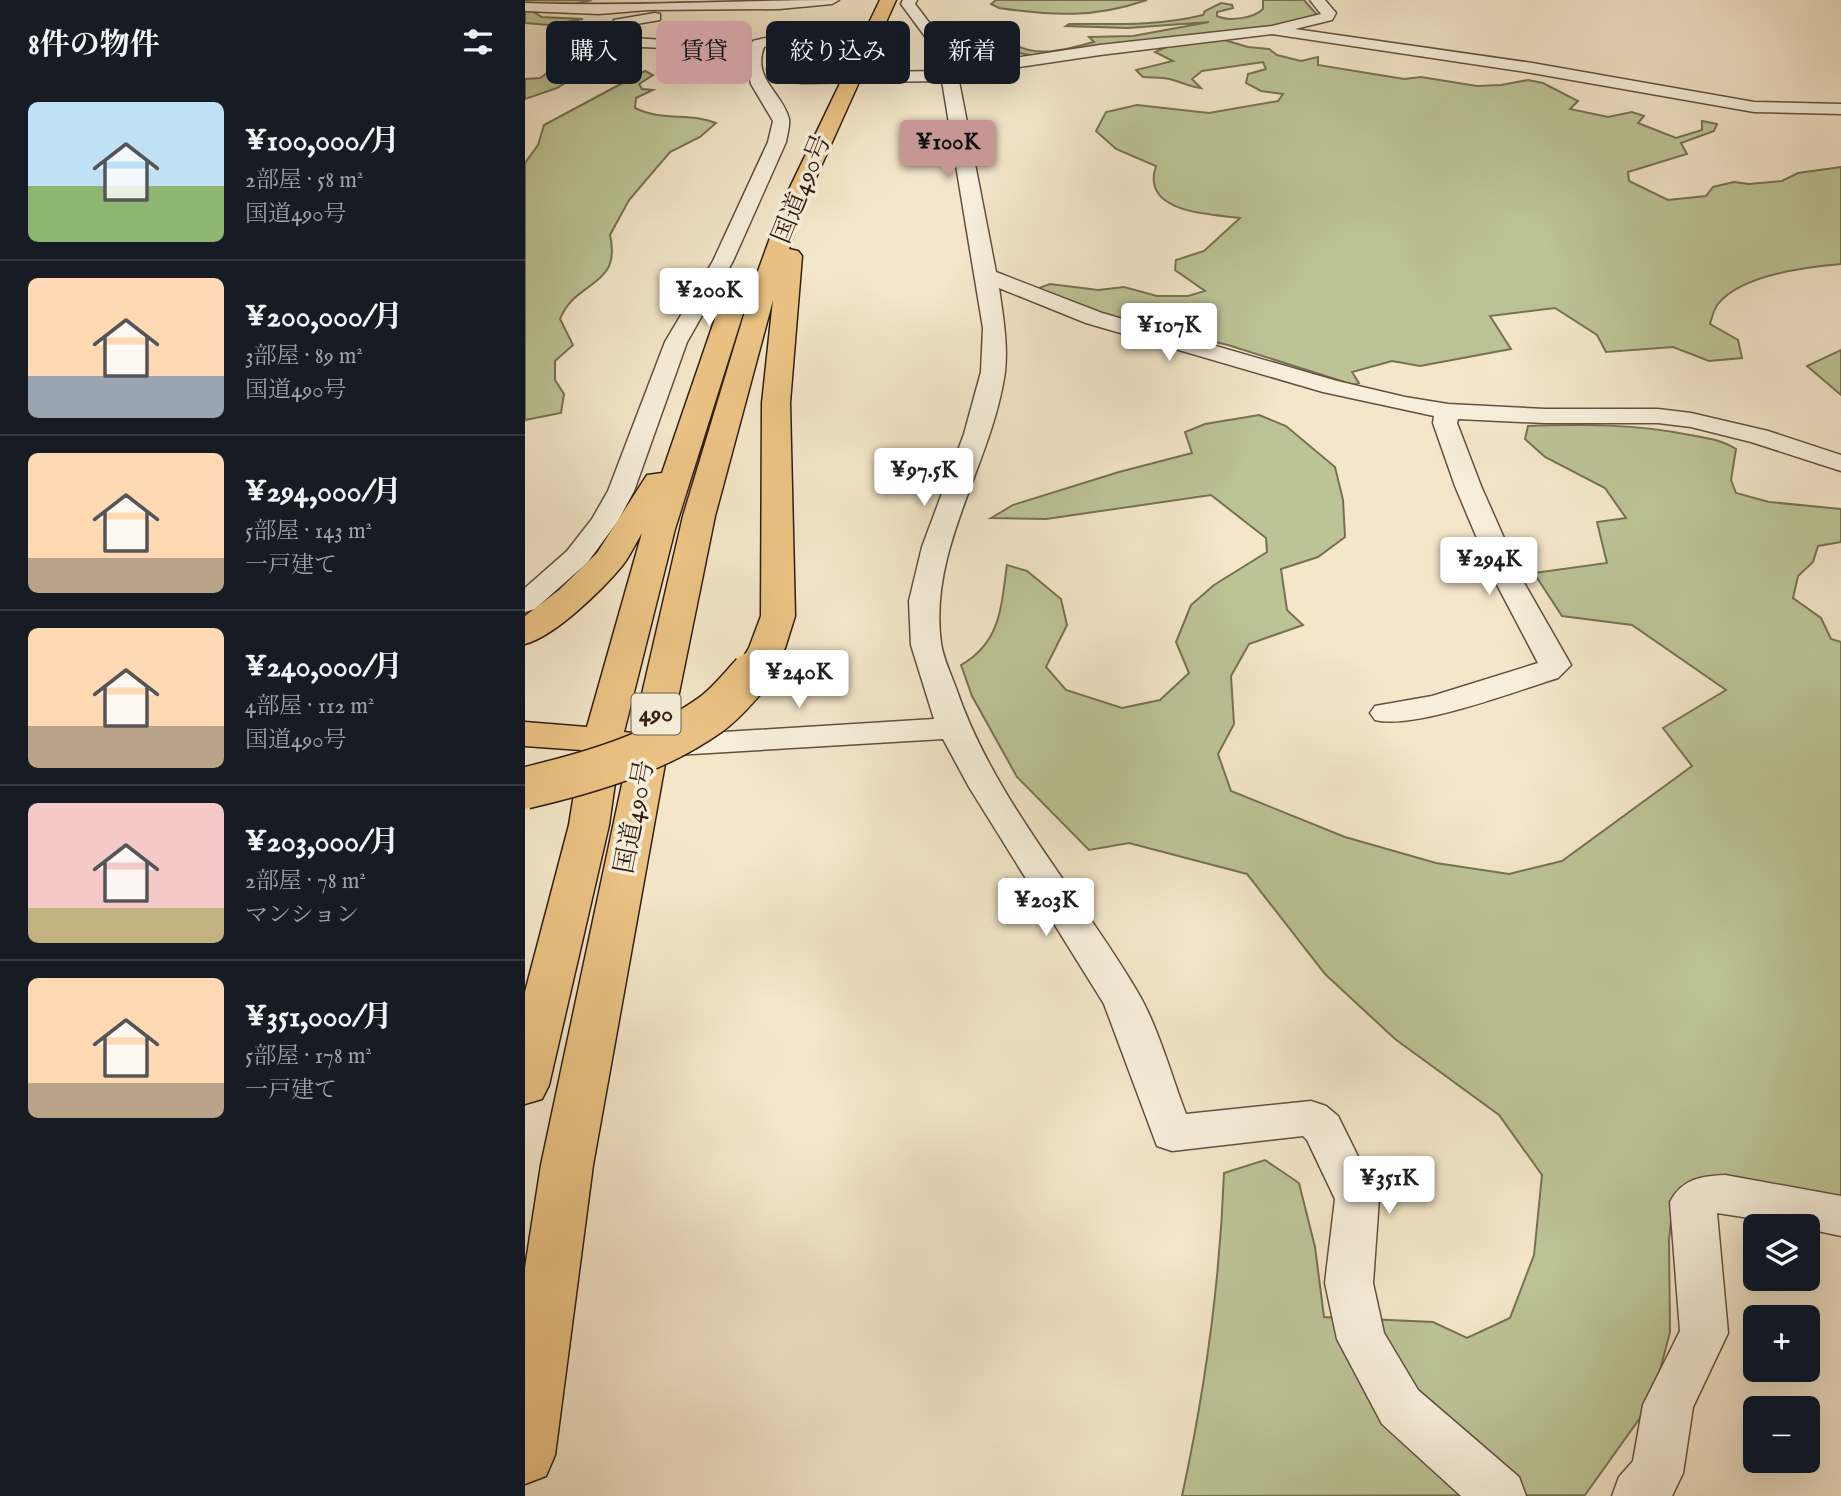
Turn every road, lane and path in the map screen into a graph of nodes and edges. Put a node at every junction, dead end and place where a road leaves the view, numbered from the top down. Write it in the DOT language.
graph roads {
  1 [pos="846,0"];
  2 [pos="870,0"];
  3 [pos="888,0"];
  4 [pos="910,0"];
  5 [pos="1317,0"];
  6 [pos="525,6"];
  7 [pos="745,7"];
  8 [pos="831,19"];
  9 [pos="625,21"];
  10 [pos="862,21"];
  11 [pos="875,21"];
  12 [pos="924,26"];
  13 [pos="1272,30"];
  14 [pos="642,43"];
  15 [pos="754,56"];
  16 [pos="1020,63"];
  17 [pos="837,84"];
  18 [pos="838,84"];
  19 [pos="951,84"];
  20 [pos="1841,109"];
  21 [pos="794,202"];
  22 [pos="986,276"];
  23 [pos="1448,411"];
  24 [pos="694,419"];
  25 [pos="1841,463"];
  26 [pos="525,603"];
  27 [pos="525,633"];
  28 [pos="1386,713"];
  29 [pos="953,728"];
  30 [pos="525,734"];
  31 [pos="602,741"];
  32 [pos="649,747"];
  33 [pos="525,788"];
  34 [pos="525,1085"];
  35 [pos="1841,1216"];
  36 [pos="525,1455"];
  37 [pos="1500,1496"];
  38 [pos="1638,1496"];
  1 -- 8 [label="street"];
  2 -- 10 [label="highway, 国道490号 / 490"];
  3 -- 11 [label="highway, 国道490号 / 490"];
  4 -- 12 [label="street"];
  5 -- 13 [label="street"];
  6 -- 7 [label="street"];
  7 -- 8 [label="street"];
  7 -- 9 [label="street"];
  8 -- 15 [label="street"];
  13 -- 16 [label="street"];
  13 -- 20 [label="street"];
  14 -- 15 [label="street"];
  15 -- 26 [label="street"];
  17 -- 24 [label="highway, 国道490号 / 490"];
  18 -- 21 [label="highway, 国道490号 / 490"];
  19 -- 22 [label="street"];
  21 -- 32 [label="highway, 国道490号 / 490"];
  21 -- 33 [label="highway, bridge"];
  22 -- 23 [label="street"];
  22 -- 29 [label="street"];
  23 -- 25 [label="street"];
  23 -- 28 [label="street"];
  24 -- 27 [label="highway"];
  24 -- 31 [label="highway, 国道490号 / 490"];
  29 -- 32 [label="street"];
  29 -- 37 [label="street"];
  30 -- 31 [label="highway"];
  31 -- 32 [label="highway"];
  31 -- 34 [label="highway, 国道490号 / 490"];
  32 -- 36 [label="highway, 国道490号 / 490"];
  35 -- 38 [label="street"];
}
